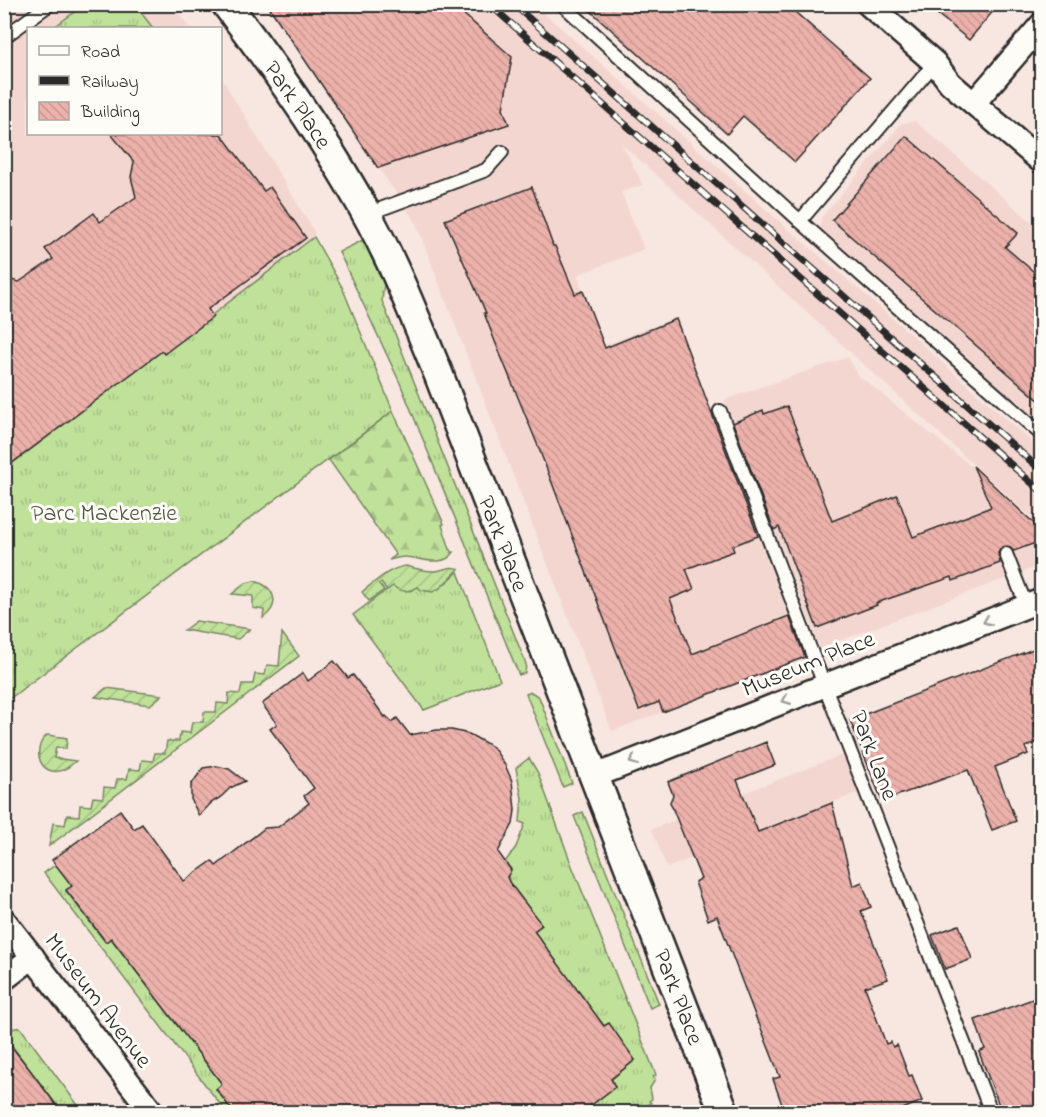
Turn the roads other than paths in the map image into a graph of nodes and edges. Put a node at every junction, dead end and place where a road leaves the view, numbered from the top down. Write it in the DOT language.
graph roads {
  1 [pos="50,4"];
  2 [pos="226,4"];
  3 [pos="562,4"];
  4 [pos="868,4"];
  5 [pos="1041,24"];
  6 [pos="4,37"];
  7 [pos="934,63"];
  8 [pos="974,102"];
  9 [pos="502,152"];
  10 [pos="1041,162"];
  11 [pos="366,214"];
  12 [pos="800,221"];
  13 [pos="720,411"];
  14 [pos="1041,435"];
  15 [pos="1006,554"];
  16 [pos="1034,603"];
  17 [pos="824,685"];
  18 [pos="595,776"];
  19 [pos="4,920"];
  20 [pos="33,957"];
  21 [pos="4,978"];
  22 [pos="152,1113"];
  23 [pos="724,1113"];
  24 [pos="991,1113"];
  1 -- 6 [label="lane"];
  2 -- 11 [label="street, Park Place"];
  3 -- 12 [label="lane"];
  4 -- 7 [label="street"];
  5 -- 8 [label="street"];
  7 -- 8 [label="street"];
  7 -- 12 [label="lane"];
  8 -- 10 [label="street"];
  9 -- 11 [label="lane"];
  11 -- 18 [label="street, Park Place"];
  12 -- 14 [label="lane"];
  13 -- 17 [label="lane, Park Lane"];
  15 -- 16 [label="lane"];
  16 -- 17 [label="street, Museum Place, one-way"];
  17 -- 18 [label="street, Museum Place, one-way"];
  17 -- 24 [label="lane, Park Lane"];
  18 -- 23 [label="street, Park Place"];
  19 -- 20 [label="street, Museum Avenue"];
  20 -- 21 [label="street"];
  20 -- 22 [label="street, Museum Avenue"];
}
